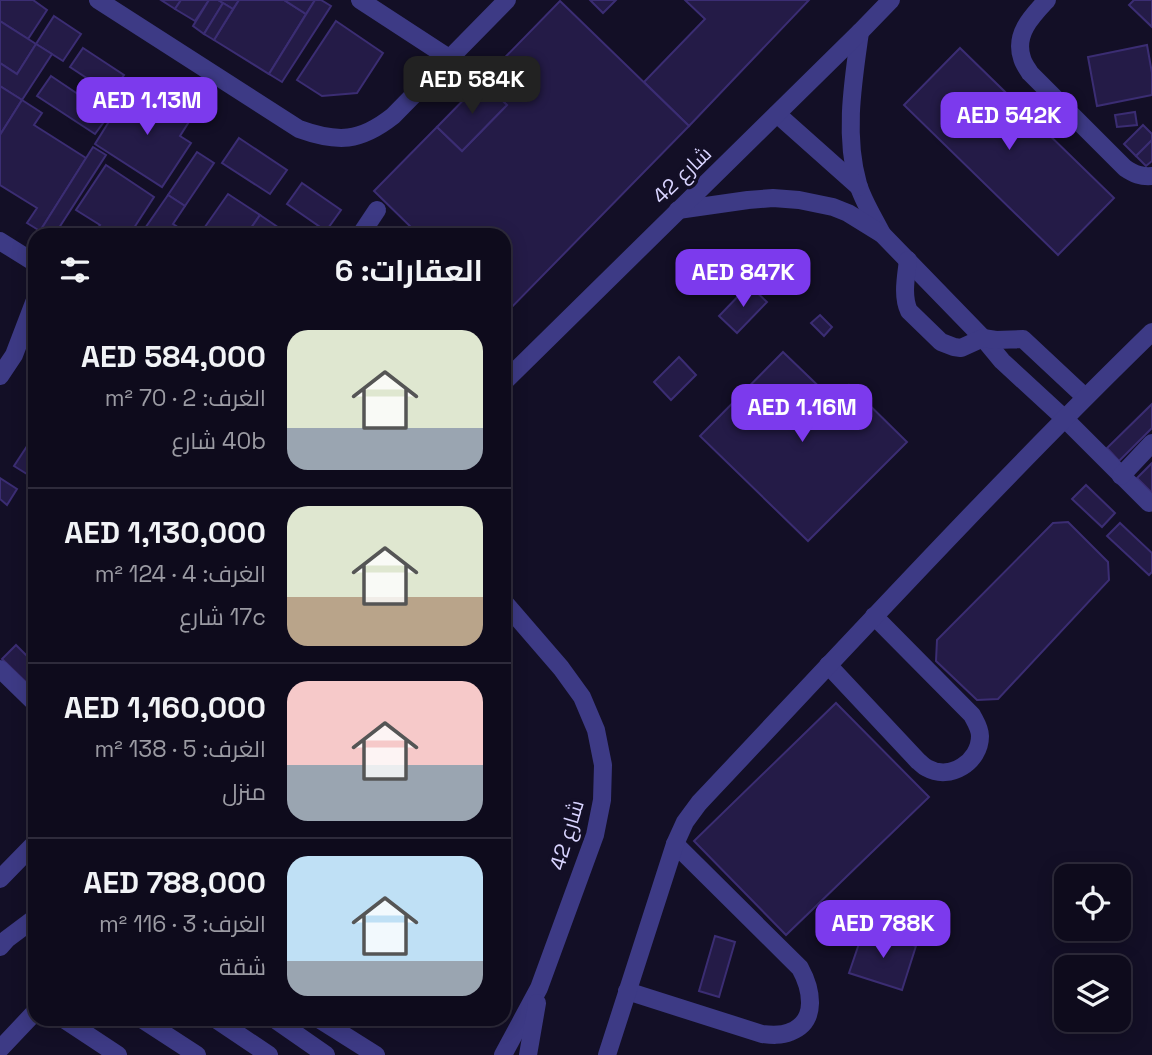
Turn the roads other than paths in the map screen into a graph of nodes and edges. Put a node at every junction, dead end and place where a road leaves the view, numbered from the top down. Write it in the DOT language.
graph roads {
  1 [pos="98,0"];
  2 [pos="360,0"];
  3 [pos="507,0"];
  4 [pos="891,0"];
  5 [pos="1047,0"];
  6 [pos="860,32"];
  7 [pos="449,58"];
  8 [pos="777,114"];
  9 [pos="1152,176"];
  10 [pos="859,187"];
  11 [pos="377,210"];
  12 [pos="678,210"];
  13 [pos="365,228"];
  14 [pos="882,233"];
  15 [pos="0,240"];
  16 [pos="28,258"];
  17 [pos="908,260"];
  18 [pos="28,319"];
  19 [pos="1152,332"];
  20 [pos="983,338"];
  21 [pos="28,343"];
  22 [pos="15,355"];
  23 [pos="511,375"];
  24 [pos="0,376"];
  25 [pos="1085,397"];
  26 [pos="1065,419"];
  27 [pos="1152,443"];
  28 [pos="1121,476"];
  29 [pos="1149,503"];
  30 [pos="511,610"];
  31 [pos="874,616"];
  32 [pos="828,665"];
  33 [pos="0,669"];
  34 [pos="28,696"];
  35 [pos="675,844"];
  36 [pos="28,850"];
  37 [pos="0,879"];
  38 [pos="28,923"];
  39 [pos="0,947"];
  40 [pos="539,988"];
  41 [pos="627,991"];
  42 [pos="28,1019"];
  43 [pos="74,1026"];
  44 [pos="153,1026"];
  45 [pos="226,1026"];
  46 [pos="284,1026"];
  47 [pos="330,1026"];
  48 [pos="0,1049"];
  49 [pos="118,1055"];
  50 [pos="197,1055"];
  51 [pos="269,1055"];
  52 [pos="326,1055"];
  53 [pos="376,1055"];
  54 [pos="503,1055"];
  55 [pos="528,1055"];
  56 [pos="607,1055"];
  1 -- 7 [label="street"];
  2 -- 7 [label="street"];
  3 -- 7 [label="street"];
  4 -- 6 [label="street, شارع 42"];
  5 -- 9 [label="street"];
  6 -- 8 [label="street, شارع 42"];
  6 -- 10 [label="street"];
  8 -- 10 [label="street"];
  8 -- 12 [label="street, شارع 42"];
  10 -- 14 [label="street"];
  11 -- 13 [label="street"];
  12 -- 14 [label="street"];
  12 -- 23 [label="street, شارع 42"];
  14 -- 17 [label="street"];
  15 -- 16 [label="street"];
  17 -- 20 [label="street"];
  17 -- 20 [label="street"];
  18 -- 22 [label="street"];
  19 -- 25 [label="street"];
  20 -- 25 [label="street"];
  20 -- 26 [label="street"];
  21 -- 22 [label="street"];
  22 -- 24 [label="street"];
  25 -- 26 [label="street"];
  26 -- 28 [label="street"];
  26 -- 31 [label="street"];
  27 -- 28 [label="street"];
  28 -- 29 [label="street"];
  30 -- 40 [label="street, شارع 42"];
  31 -- 32 [label="street"];
  31 -- 32 [label="street"];
  32 -- 35 [label="street"];
  33 -- 34 [label="street"];
  35 -- 41 [label="street"];
  35 -- 41 [label="street"];
  36 -- 37 [label="street"];
  38 -- 39 [label="street"];
  40 -- 54 [label="street, شارع 42"];
  40 -- 55 [label="street"];
  41 -- 56 [label="street"];
  42 -- 48 [label="street"];
  43 -- 49 [label="street"];
  44 -- 50 [label="street"];
  45 -- 51 [label="street"];
  46 -- 52 [label="street"];
  47 -- 53 [label="street"];
}
